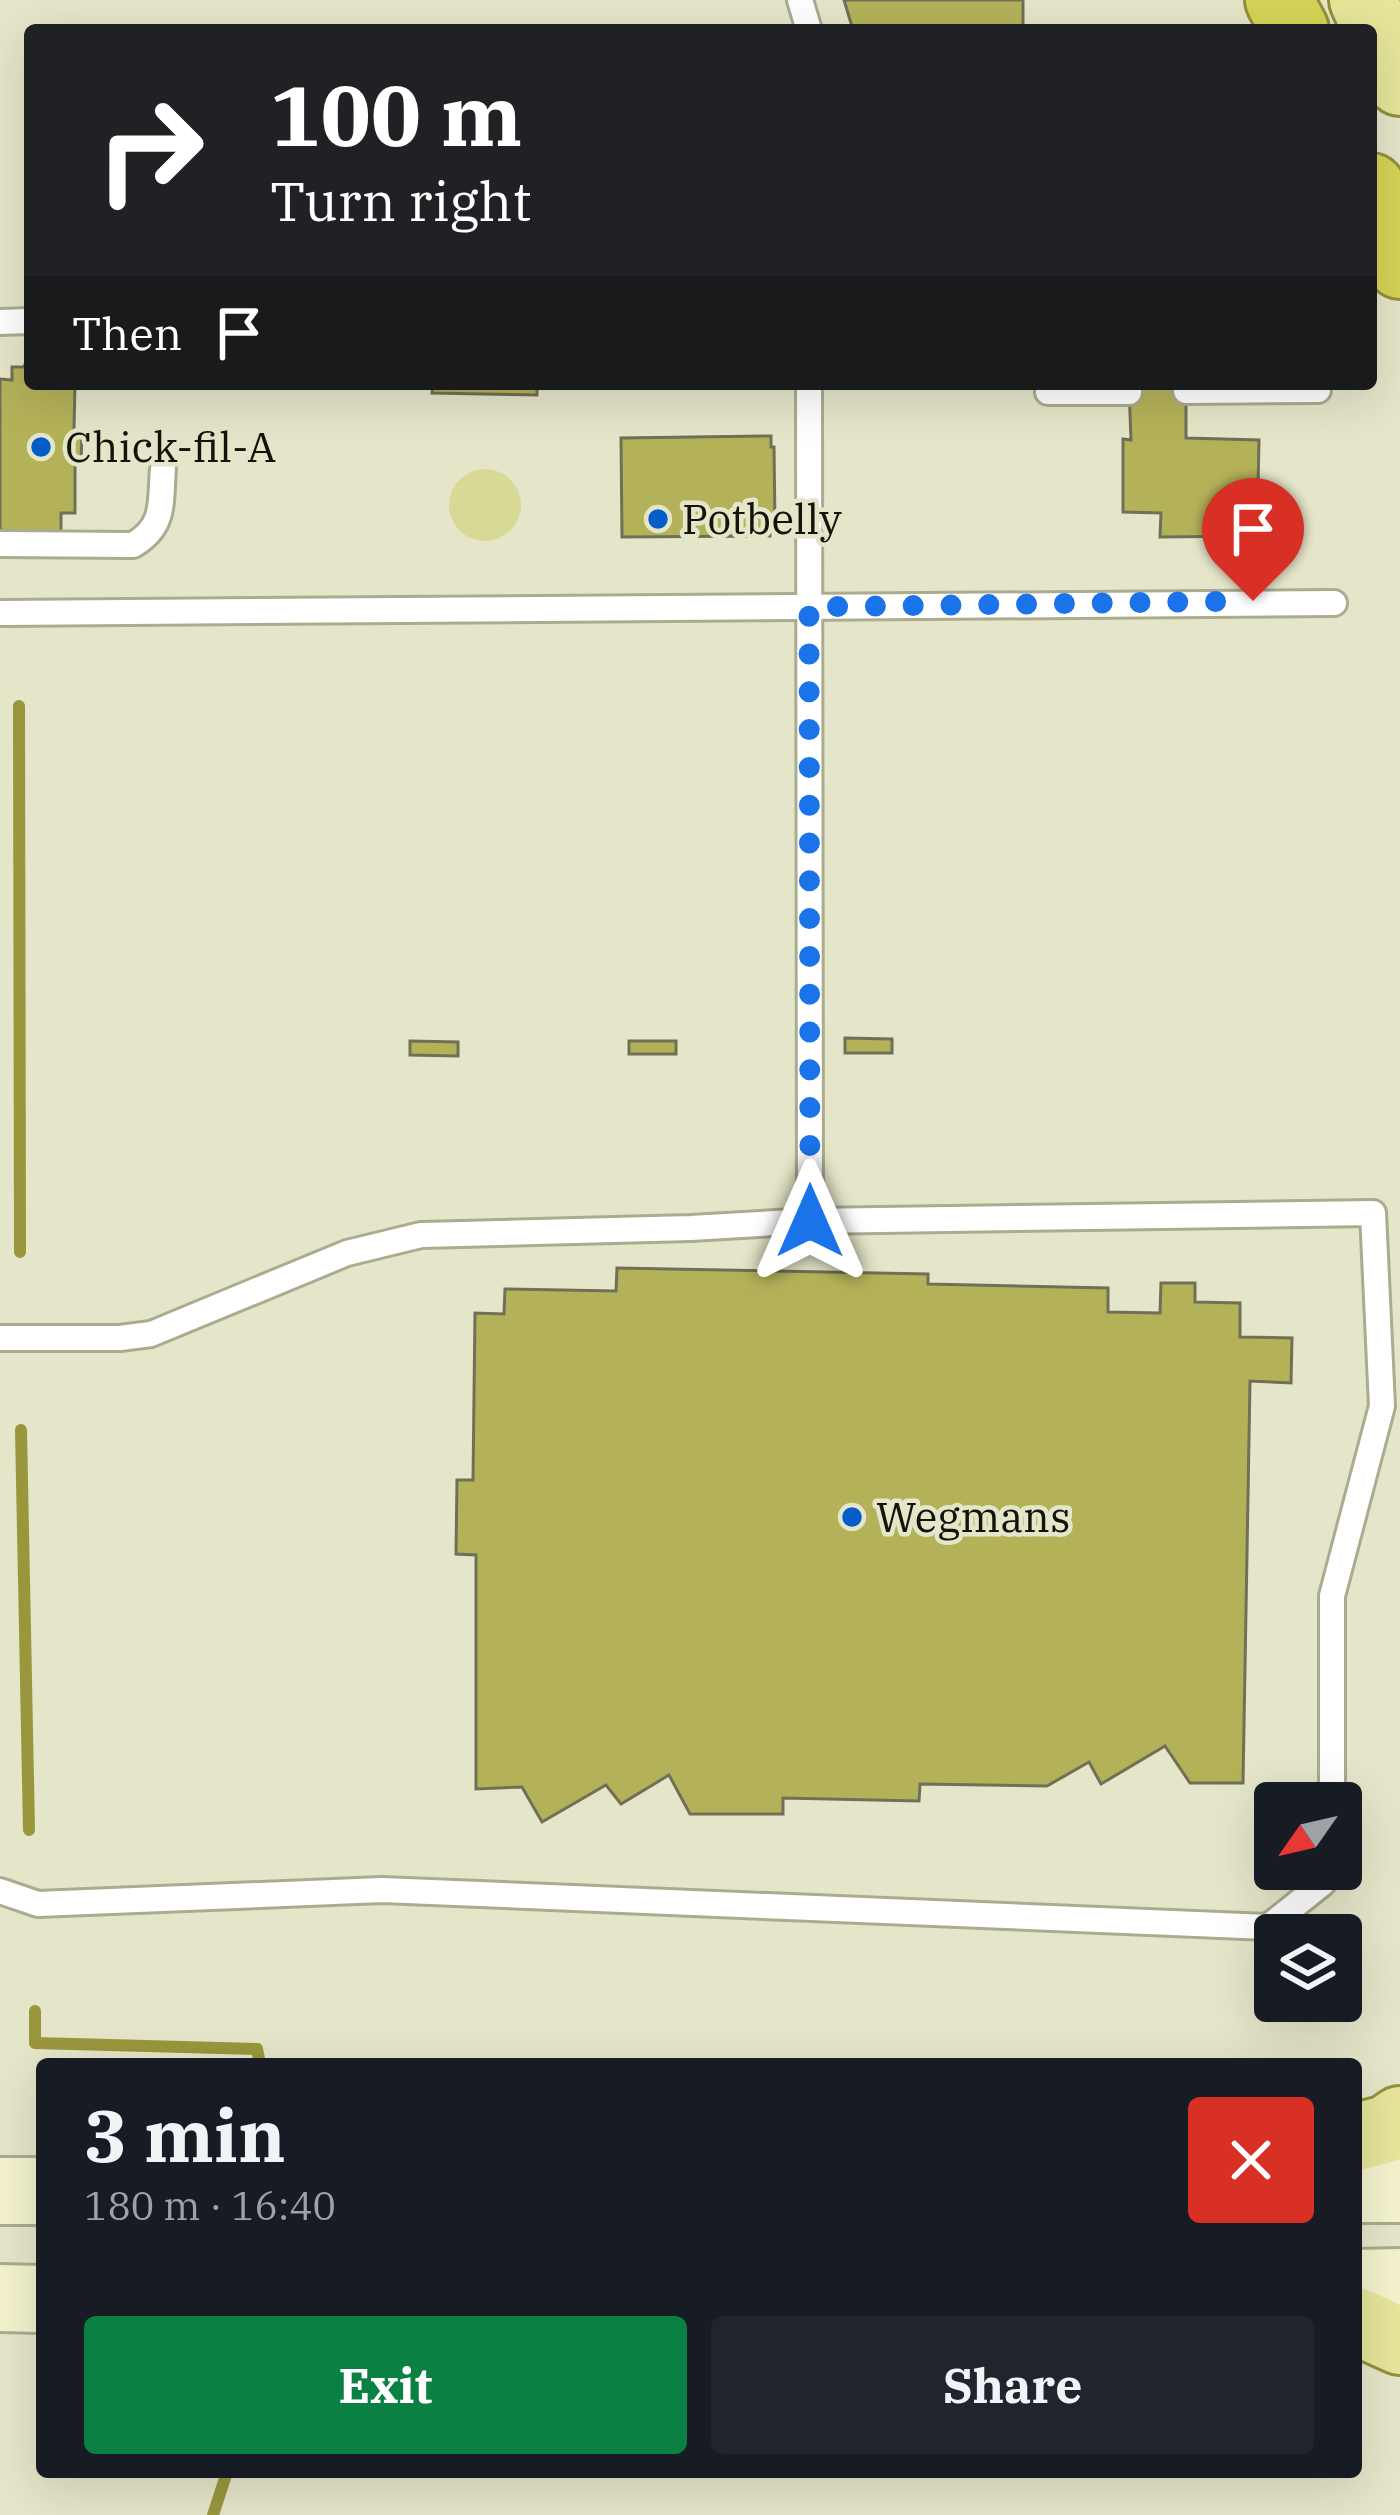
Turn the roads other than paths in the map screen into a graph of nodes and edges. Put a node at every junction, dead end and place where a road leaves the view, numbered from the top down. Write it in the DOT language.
graph roads {
  1 [pos="1377,31"];
  2 [pos="1400,82"];
  3 [pos="1377,203"];
  4 [pos="1400,265"];
  5 [pos="809,390"];
  6 [pos="1318,390"];
  7 [pos="1186,391"];
  8 [pos="1048,392"];
  9 [pos="1129,392"];
  10 [pos="163,469"];
  11 [pos="0,544"];
  12 [pos="1334,603"];
  13 [pos="809,607"];
  14 [pos="0,614"];
  15 [pos="810,1221"];
  16 [pos="0,1338"];
  17 [pos="1331,1782"];
  18 [pos="1314,1890"];
  19 [pos="0,1891"];
  20 [pos="1400,2120"];
  21 [pos="1362,2135"];
  22 [pos="1362,2189"];
  23 [pos="1400,2189"];
  24 [pos="0,2191"];
  25 [pos="36,2191"];
  26 [pos="1400,2282"];
  27 [pos="1362,2283"];
  28 [pos="0,2298"];
  29 [pos="36,2299"];
  30 [pos="1362,2324"];
  31 [pos="1400,2342"];
  1 -- 2 [label="main road"];
  3 -- 4 [label="highway"];
  5 -- 13 [label="lane"];
  6 -- 7 [label="lane"];
  8 -- 9 [label="lane"];
  10 -- 11 [label="lane"];
  12 -- 13 [label="lane"];
  13 -- 14 [label="lane"];
  13 -- 15 [label="lane"];
  15 -- 16 [label="lane"];
  15 -- 17 [label="lane"];
  18 -- 19 [label="lane"];
  20 -- 21 [label="main road"];
  22 -- 23 [label="main road"];
  24 -- 25 [label="main road"];
  26 -- 27 [label="main road"];
  28 -- 29 [label="main road"];
  30 -- 31 [label="main road"];
}
